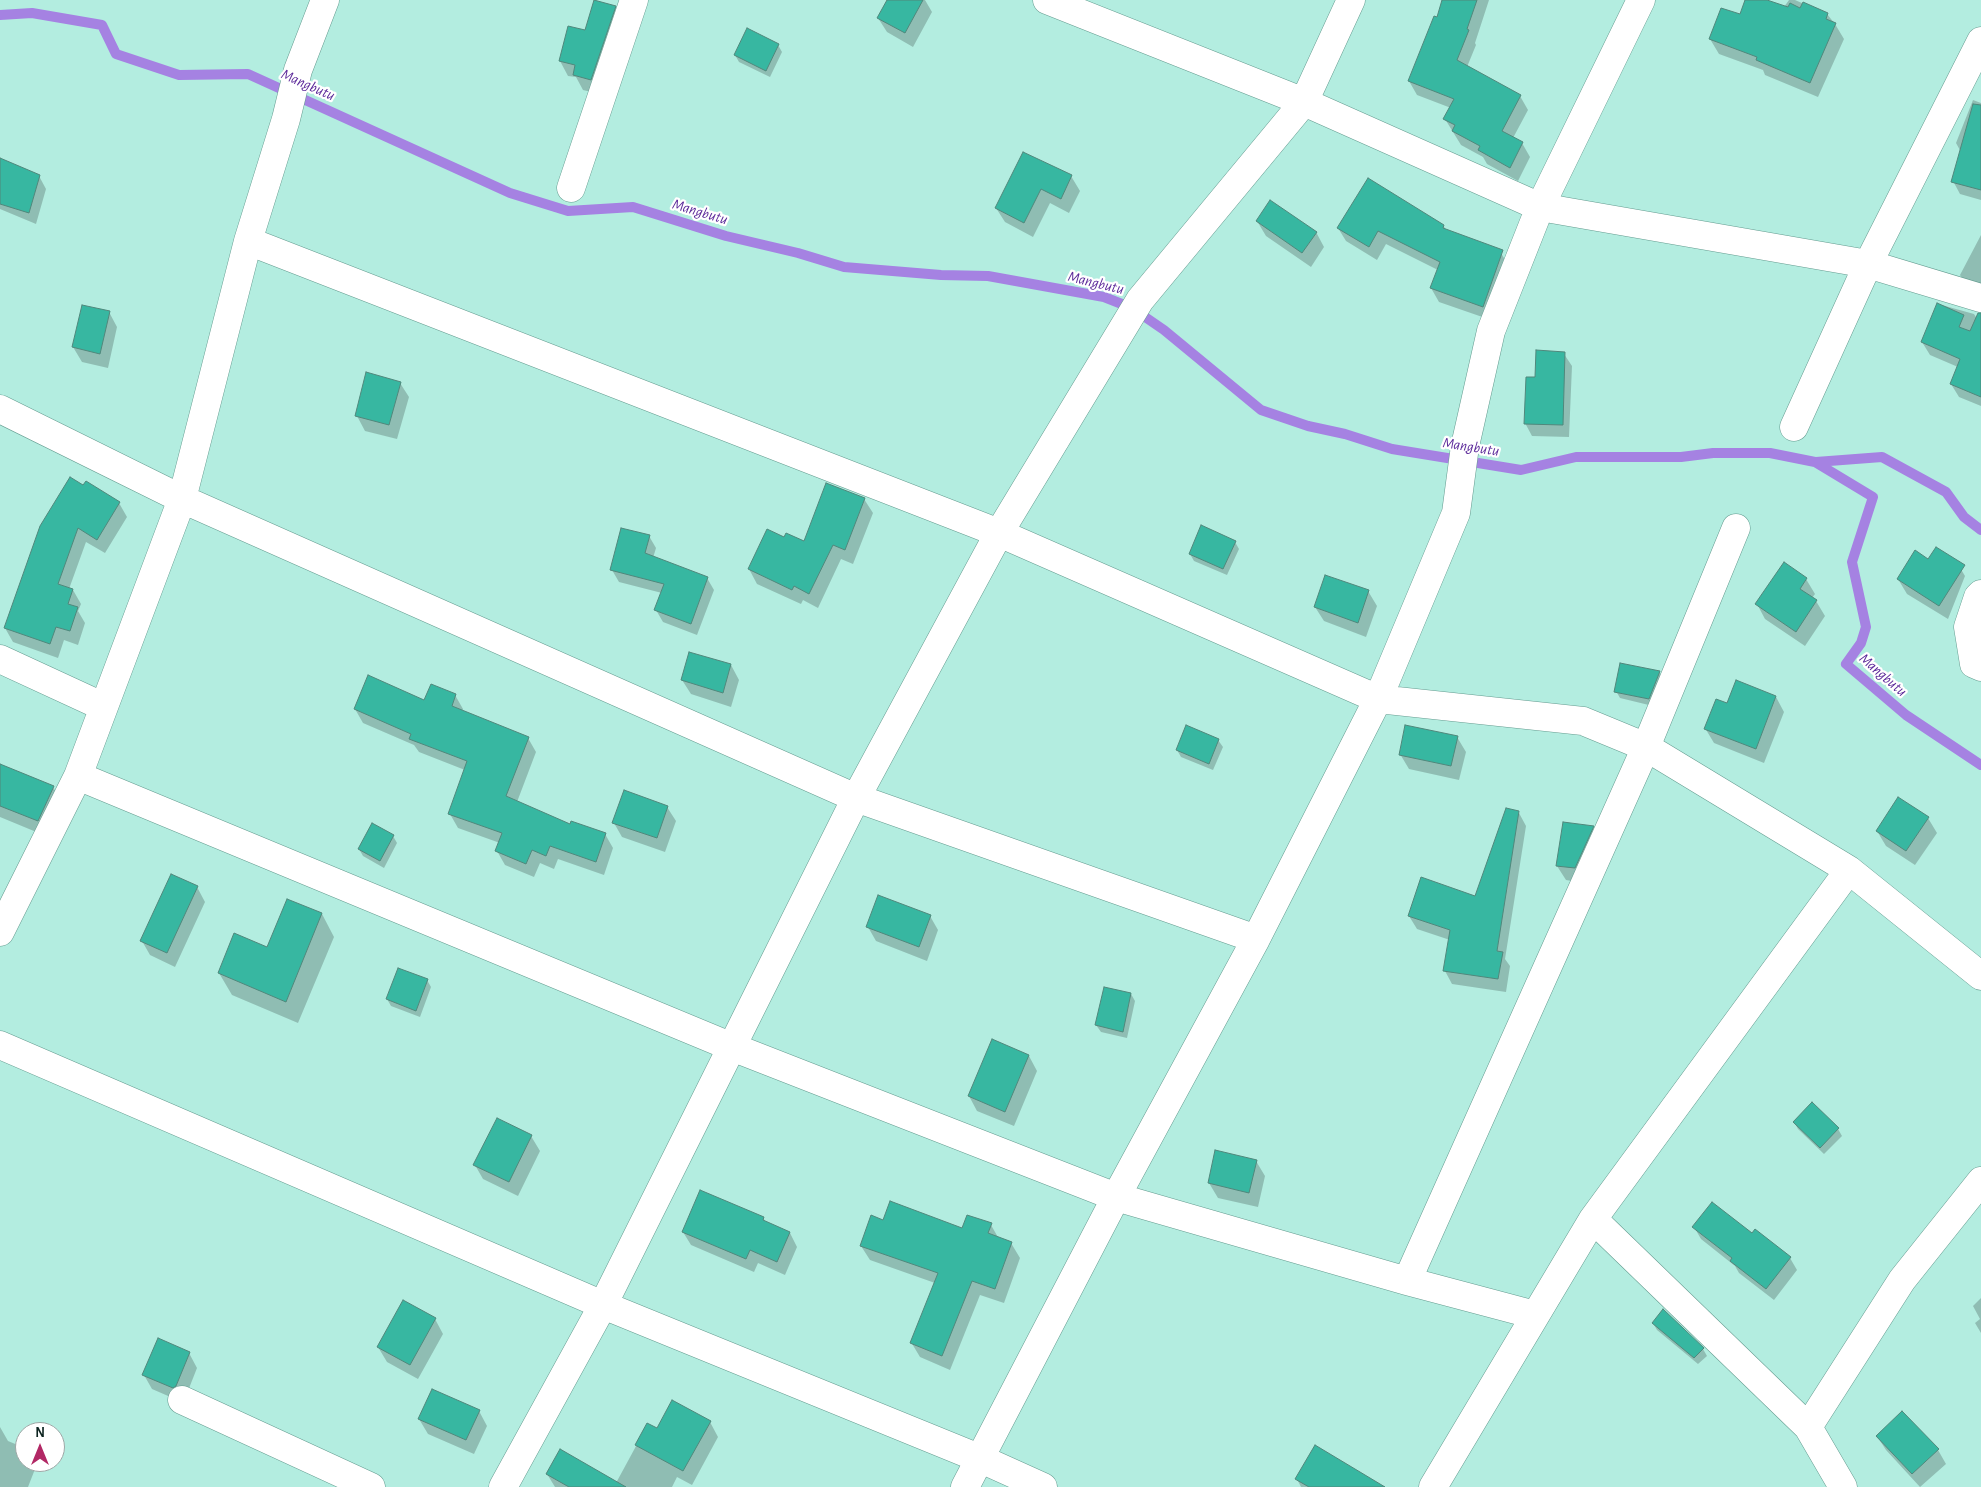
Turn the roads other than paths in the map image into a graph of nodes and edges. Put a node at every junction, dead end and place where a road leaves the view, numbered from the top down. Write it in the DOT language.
graph roads {
  1 [pos="324,0"];
  2 [pos="634,0"];
  3 [pos="1048,0"];
  4 [pos="1351,0"];
  5 [pos="1641,0"];
  6 [pos="1981,41"];
  7 [pos="1304,102"];
  8 [pos="571,188"];
  9 [pos="1540,207"];
  10 [pos="248,242"];
  11 [pos="1868,264"];
  12 [pos="1981,298"];
  13 [pos="0,408"];
  14 [pos="1794,427"];
  15 [pos="182,499"];
  16 [pos="1736,528"];
  17 [pos="999,533"];
  18 [pos="1981,594"];
  19 [pos="0,659"];
  20 [pos="1981,667"];
  21 [pos="1378,699"];
  22 [pos="104,707"];
  23 [pos="1646,747"];
  24 [pos="78,776"];
  25 [pos="856,798"];
  26 [pos="1849,870"];
  27 [pos="0,932"];
  28 [pos="1256,939"];
  29 [pos="1981,976"];
  30 [pos="0,1045"];
  31 [pos="732,1048"];
  32 [pos="1981,1181"];
  33 [pos="1116,1197"];
  34 [pos="1593,1219"];
  35 [pos="1407,1280"];
  36 [pos="603,1305"];
  37 [pos="1535,1315"];
  38 [pos="182,1400"];
  39 [pos="1808,1427"];
  40 [pos="981,1459"];
  41 [pos="370,1487"];
  42 [pos="503,1487"];
  43 [pos="965,1487"];
  44 [pos="1043,1487"];
  45 [pos="1433,1487"];
  46 [pos="1843,1487"];
  1 -- 10 [label="street"];
  2 -- 8 [label="street"];
  3 -- 7 [label="street"];
  4 -- 7 [label="street"];
  5 -- 9 [label="street"];
  6 -- 11 [label="street"];
  7 -- 9 [label="street"];
  7 -- 17 [label="street"];
  9 -- 11 [label="street"];
  9 -- 21 [label="street"];
  10 -- 15 [label="street"];
  10 -- 17 [label="street"];
  11 -- 12 [label="street"];
  11 -- 14 [label="street"];
  13 -- 15 [label="street"];
  15 -- 22 [label="street"];
  15 -- 25 [label="street"];
  16 -- 23 [label="street"];
  17 -- 21 [label="street"];
  17 -- 25 [label="street"];
  18 -- 20 [label="street"];
  19 -- 22 [label="street"];
  21 -- 23 [label="street"];
  21 -- 28 [label="street"];
  22 -- 24 [label="street"];
  23 -- 26 [label="street"];
  23 -- 35 [label="street"];
  24 -- 27 [label="street"];
  24 -- 31 [label="street"];
  25 -- 28 [label="street"];
  25 -- 31 [label="street"];
  26 -- 29 [label="street"];
  26 -- 34 [label="street"];
  28 -- 33 [label="street"];
  30 -- 36 [label="street"];
  31 -- 33 [label="street"];
  31 -- 36 [label="street"];
  32 -- 39 [label="street"];
  33 -- 35 [label="street"];
  33 -- 40 [label="street"];
  34 -- 37 [label="street"];
  34 -- 39 [label="street"];
  35 -- 37 [label="street"];
  36 -- 40 [label="street"];
  36 -- 42 [label="street"];
  37 -- 45 [label="street"];
  38 -- 41 [label="street"];
  39 -- 46 [label="street"];
  40 -- 43 [label="street"];
  40 -- 44 [label="street"];
}
